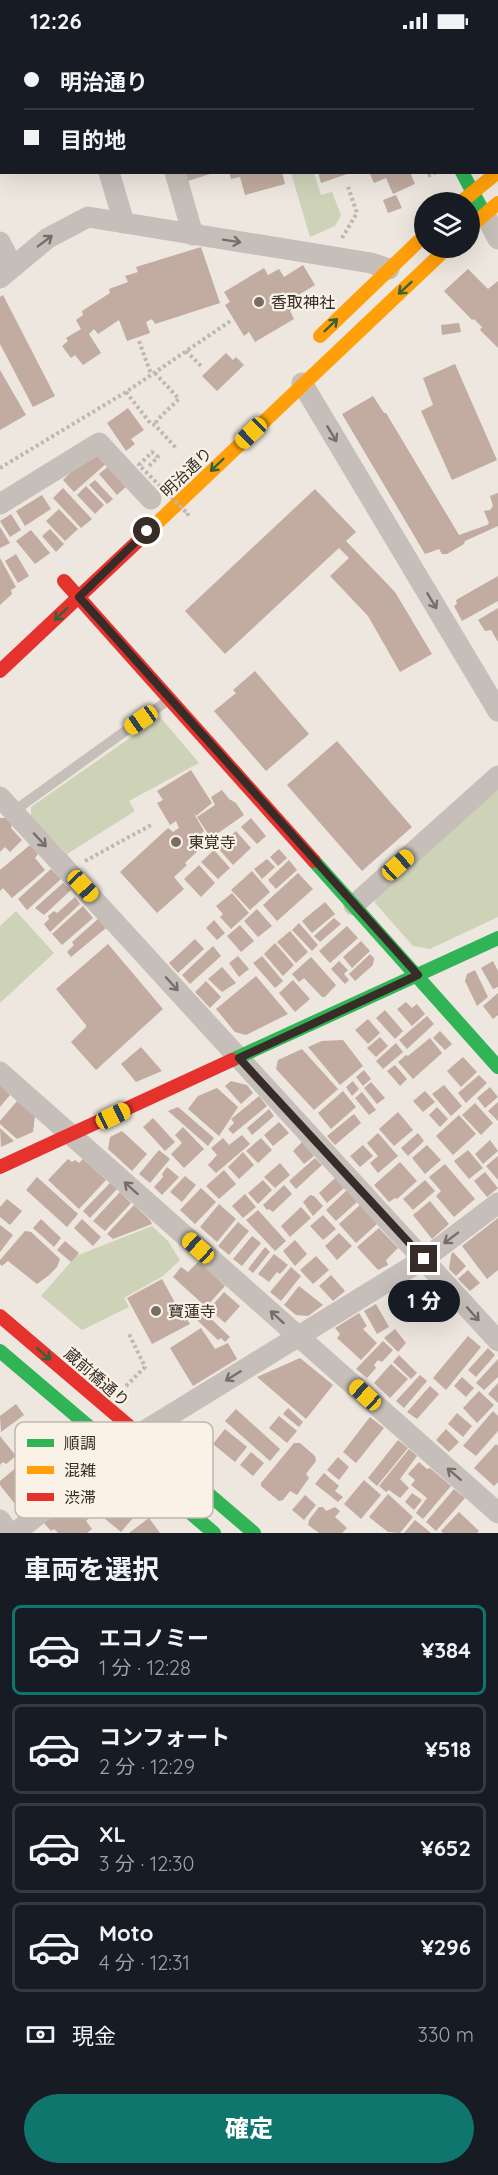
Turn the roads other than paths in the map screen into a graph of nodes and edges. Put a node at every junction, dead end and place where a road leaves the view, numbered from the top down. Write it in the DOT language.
graph roads {
  1 [pos="110,174"];
  2 [pos="176,174"];
  3 [pos="462,174"];
  4 [pos="495,174"];
  5 [pos="465,192"];
  6 [pos="472,192"];
  7 [pos="489,214"];
  8 [pos="124,223"];
  9 [pos="193,235"];
  10 [pos="498,239"];
  11 [pos="0,242"];
  12 [pos="414,246"];
  13 [pos="436,258"];
  14 [pos="389,270"];
  15 [pos="7,273"];
  16 [pos="312,343"];
  17 [pos="302,383"];
  18 [pos="151,499"];
  19 [pos="0,504"];
  20 [pos="51,594"];
  21 [pos="79,597"];
  22 [pos="0,671"];
  23 [pos="169,699"];
  24 [pos="498,711"];
  25 [pos="498,776"];
  26 [pos="4,803"];
  27 [pos="354,905"];
  28 [pos="498,938"];
  29 [pos="418,975"];
  30 [pos="239,1058"];
  31 [pos="498,1067"];
  32 [pos="0,1072"];
  33 [pos="72,1135"];
  34 [pos="0,1167"];
  35 [pos="498,1203"];
  36 [pos="424,1259"];
  37 [pos="0,1316"];
  38 [pos="298,1336"];
  39 [pos="498,1341"];
  40 [pos="0,1351"];
  41 [pos="84,1422"];
  42 [pos="123,1422"];
  43 [pos="159,1422"];
  44 [pos="213,1498"];
  45 [pos="498,1513"];
  46 [pos="34,1518"];
  47 [pos="196,1518"];
  48 [pos="0,1520"];
  49 [pos="9,1533"];
  50 [pos="15,1533"];
  51 [pos="214,1533"];
  52 [pos="254,1533"];
  1 -- 8 [label="street"];
  2 -- 9 [label="street"];
  3 -- 5 [label="main road"];
  4 -- 6 [label="main road"];
  7 -- 10 [label="street"];
  8 -- 9 [label="street"];
  15 -- 8 [label="street, one-way"];
  9 -- 14 [label="street, one-way"];
  11 -- 15 [label="street"];
  12 -- 14 [label="main road"];
  13 -- 17 [label="main road, 明治通り, one-way"];
  16 -- 14 [label="main road, one-way"];
  17 -- 21 [label="main road, 明治通り, one-way"];
  17 -- 24 [label="street, one-way"];
  18 -- 19 [label="street"];
  20 -- 21 [label="main road"];
  21 -- 22 [label="main road, 明治通り, one-way"];
  21 -- 23 [label="main road"];
  23 -- 26 [label="lane"];
  23 -- 27 [label="main road"];
  25 -- 27 [label="street"];
  26 -- 30 [label="street, one-way"];
  27 -- 29 [label="main road"];
  28 -- 29 [label="main road"];
  29 -- 30 [label="main road"];
  29 -- 31 [label="main road"];
  30 -- 33 [label="main road"];
  30 -- 36 [label="street"];
  32 -- 33 [label="street"];
  33 -- 34 [label="main road"];
  38 -- 33 [label="street, one-way"];
  35 -- 36 [label="street, one-way"];
  36 -- 38 [label="street"];
  36 -- 39 [label="street, one-way"];
  37 -- 42 [label="main road, 蔵前橋通り, one-way"];
  38 -- 43 [label="street, one-way"];
  45 -- 38 [label="street, one-way"];
  40 -- 41 [label="main road"];
  44 -- 52 [label="main road, 蔵前橋通り"];
  46 -- 50 [label="street"];
  47 -- 51 [label="main road"];
  48 -- 49 [label="street"];
}
